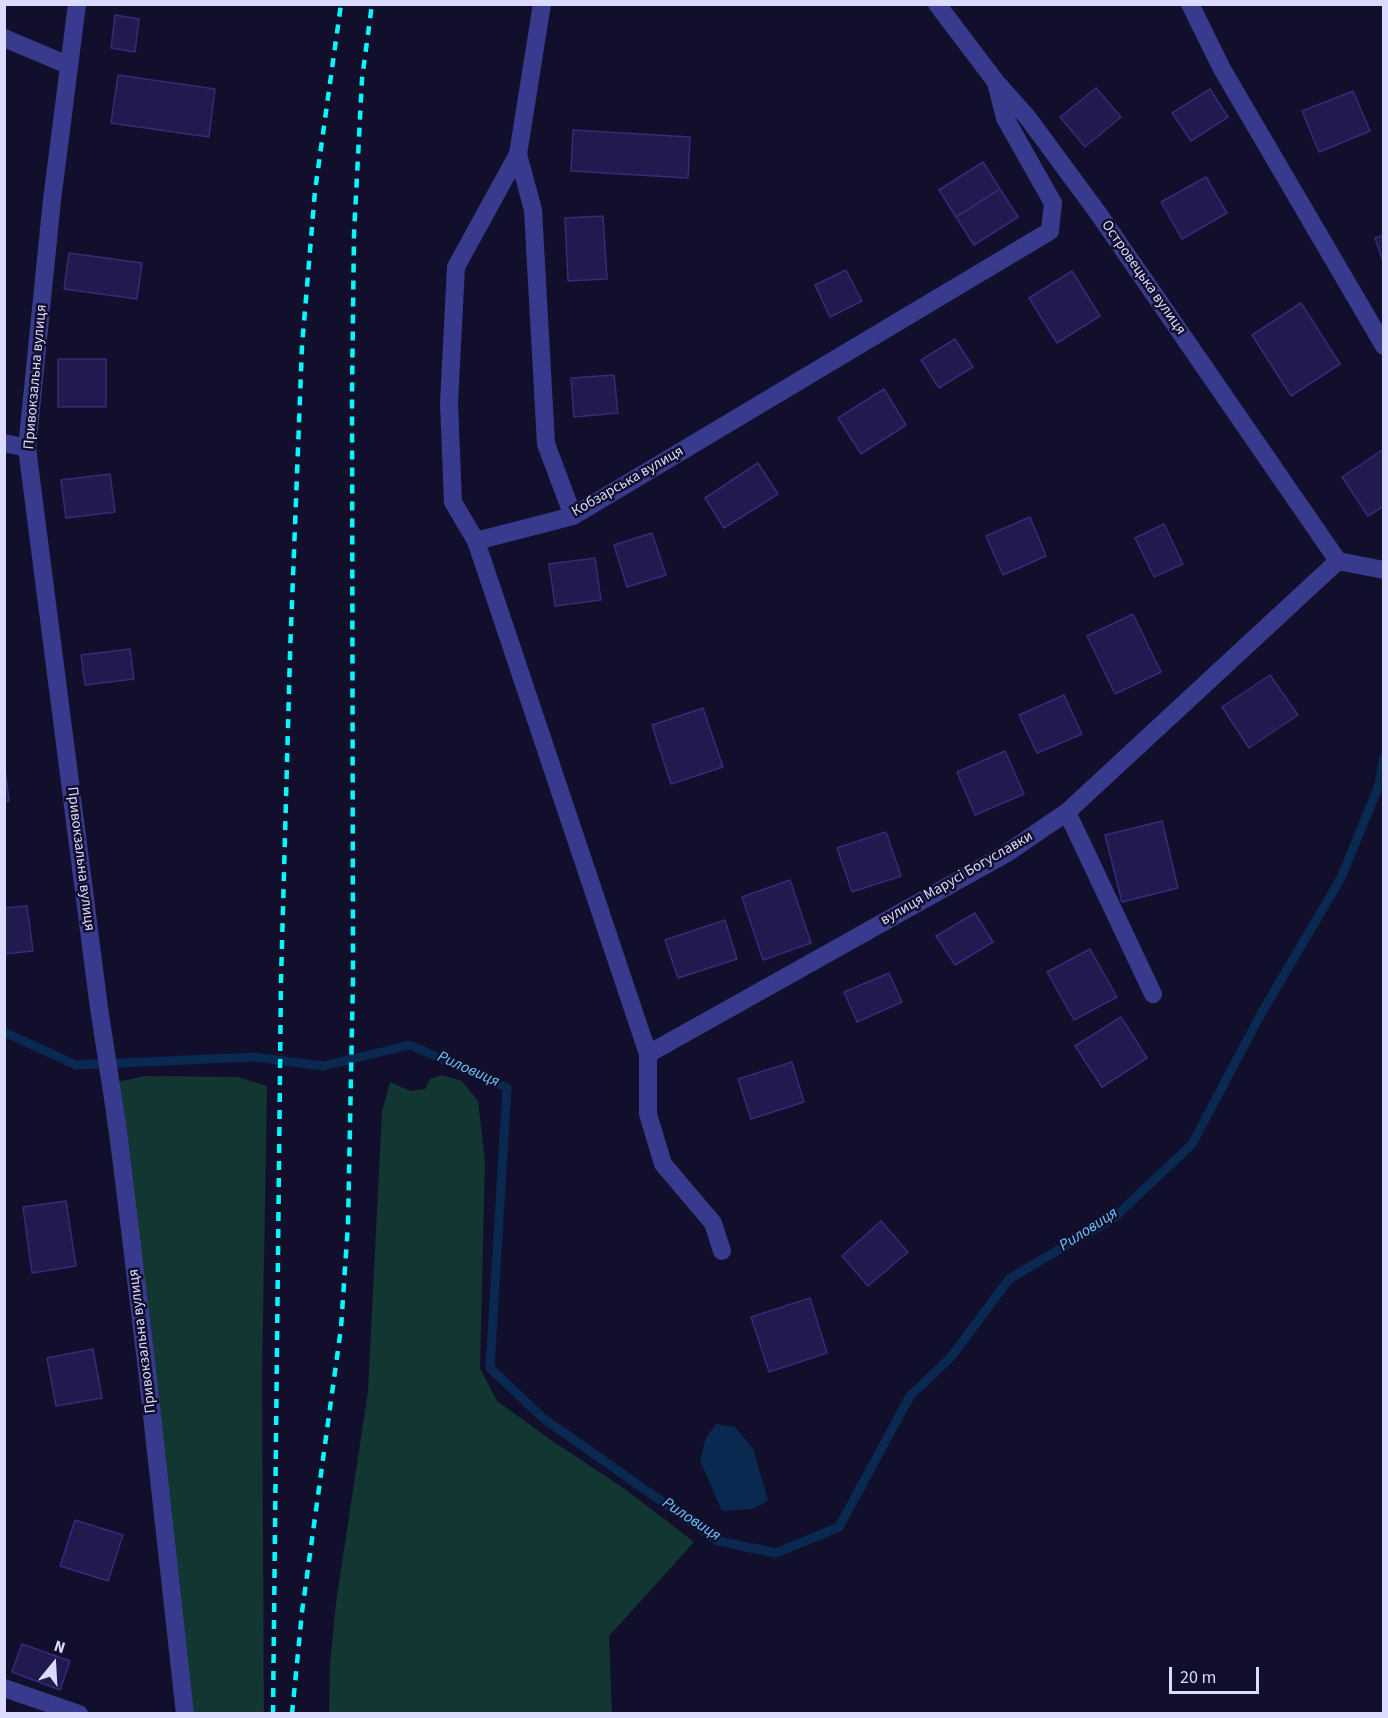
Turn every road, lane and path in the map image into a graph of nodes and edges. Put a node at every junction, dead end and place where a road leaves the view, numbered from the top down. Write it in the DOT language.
graph roads {
  1 [pos="77,4"];
  2 [pos="542,4"];
  3 [pos="937,4"];
  4 [pos="1190,4"];
  5 [pos="4,38"];
  6 [pos="68,65"];
  7 [pos="996,82"];
  8 [pos="518,154"];
  9 [pos="1383,346"];
  10 [pos="4,443"];
  11 [pos="27,448"];
  12 [pos="573,516"];
  13 [pos="476,541"];
  14 [pos="1338,561"];
  15 [pos="1383,570"];
  16 [pos="1067,812"];
  17 [pos="1153,994"];
  18 [pos="648,1054"];
  19 [pos="722,1251"];
  20 [pos="4,1688"];
  21 [pos="79,1713"];
  22 [pos="185,1713"];
  1 -- 6 [label="street, Привокзальна вулиця"];
  2 -- 8 [label="street"];
  3 -- 7 [label="street, Островецька вулиця"];
  4 -- 9 [label="street"];
  5 -- 6 [label="street"];
  6 -- 11 [label="street, Привокзальна вулиця"];
  7 -- 12 [label="street, Кобзарська вулиця"];
  7 -- 14 [label="street, Островецька вулиця"];
  8 -- 12 [label="street"];
  8 -- 13 [label="street"];
  10 -- 11 [label="street"];
  11 -- 22 [label="street, Привокзальна вулиця"];
  12 -- 13 [label="street, Кобзарська вулиця"];
  13 -- 18 [label="street"];
  14 -- 15 [label="street"];
  14 -- 16 [label="street, вулиця Марусі Богуславки"];
  16 -- 17 [label="street"];
  16 -- 18 [label="street, вулиця Марусі Богуславки"];
  18 -- 19 [label="street"];
  20 -- 21 [label="street"];
}
